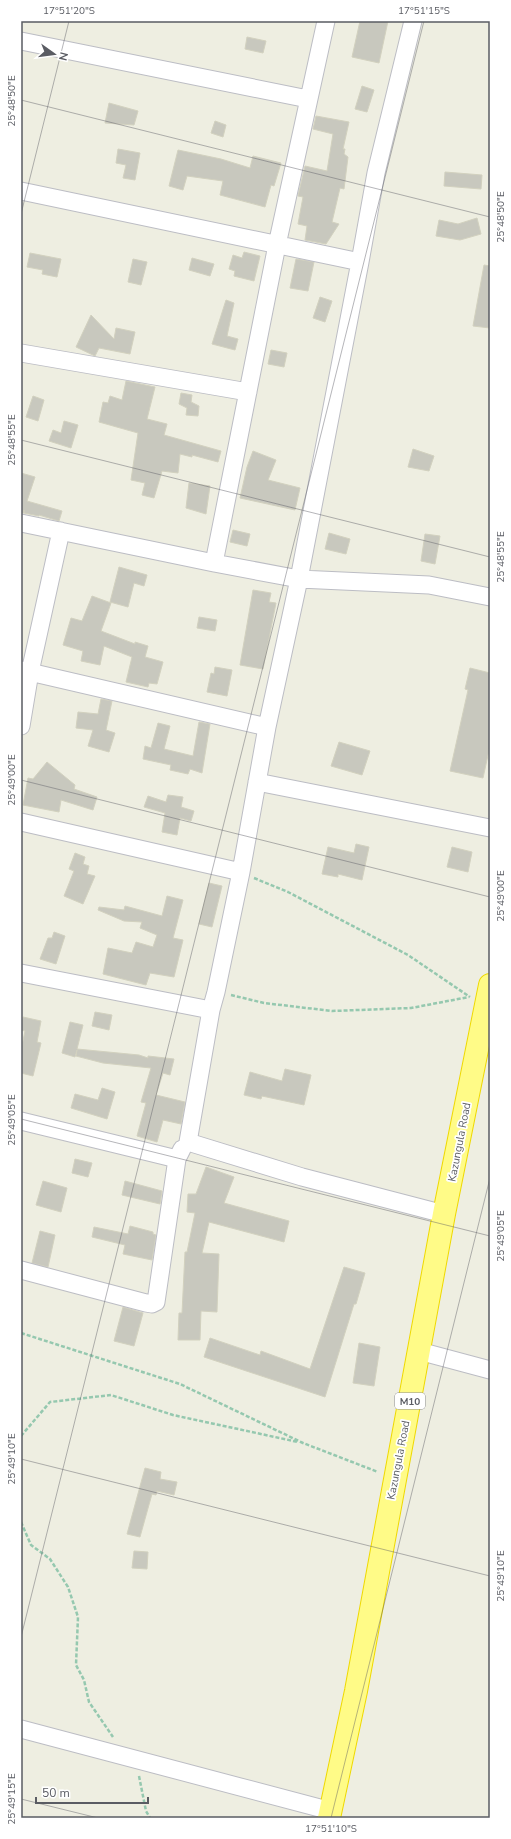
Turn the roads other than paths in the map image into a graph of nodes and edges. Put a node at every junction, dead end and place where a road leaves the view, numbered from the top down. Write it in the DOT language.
graph roads {
  1 [pos="326,21"];
  2 [pos="412,21"];
  3 [pos="21,41"];
  4 [pos="308,100"];
  5 [pos="21,190"];
  6 [pos="278,245"];
  7 [pos="360,262"];
  8 [pos="21,353"];
  9 [pos="248,392"];
  10 [pos="21,523"];
  11 [pos="61,531"];
  12 [pos="214,563"];
  13 [pos="299,579"];
  14 [pos="490,597"];
  15 [pos="26,671"];
  16 [pos="21,726"];
  17 [pos="267,727"];
  18 [pos="257,782"];
  19 [pos="21,822"];
  20 [pos="490,828"];
  21 [pos="241,872"];
  22 [pos="21,973"];
  23 [pos="485,991"];
  24 [pos="211,1010"];
  25 [pos="21,1120"];
  26 [pos="188,1142"];
  27 [pos="177,1159"];
  28 [pos="444,1214"];
  29 [pos="21,1270"];
  30 [pos="419,1351"];
  31 [pos="490,1370"];
  32 [pos="21,1729"];
  33 [pos="330,1815"];
  1 -- 4 [label="street"];
  2 -- 7 [label="street"];
  3 -- 4 [label="street"];
  4 -- 6 [label="street"];
  5 -- 6 [label="street"];
  6 -- 7 [label="street"];
  6 -- 9 [label="street"];
  7 -- 13 [label="street"];
  8 -- 9 [label="street"];
  9 -- 12 [label="street"];
  10 -- 11 [label="street"];
  11 -- 12 [label="street"];
  11 -- 15 [label="street"];
  12 -- 13 [label="street"];
  13 -- 14 [label="street"];
  13 -- 17 [label="street"];
  15 -- 16 [label="street"];
  15 -- 17 [label="street"];
  17 -- 18 [label="street"];
  18 -- 20 [label="street"];
  18 -- 21 [label="street"];
  19 -- 21 [label="street"];
  21 -- 24 [label="street"];
  22 -- 24 [label="street"];
  23 -- 28 [label="highway, Kazungula Road / M10"];
  24 -- 26 [label="street"];
  25 -- 27 [label="street"];
  26 -- 27 [label="street"];
  26 -- 28 [label="street"];
  27 -- 29 [label="street"];
  28 -- 30 [label="highway, Kazungula Road / M10"];
  30 -- 31 [label="street"];
  30 -- 33 [label="highway, Kazungula Road / M10"];
  32 -- 33 [label="street"];
}
